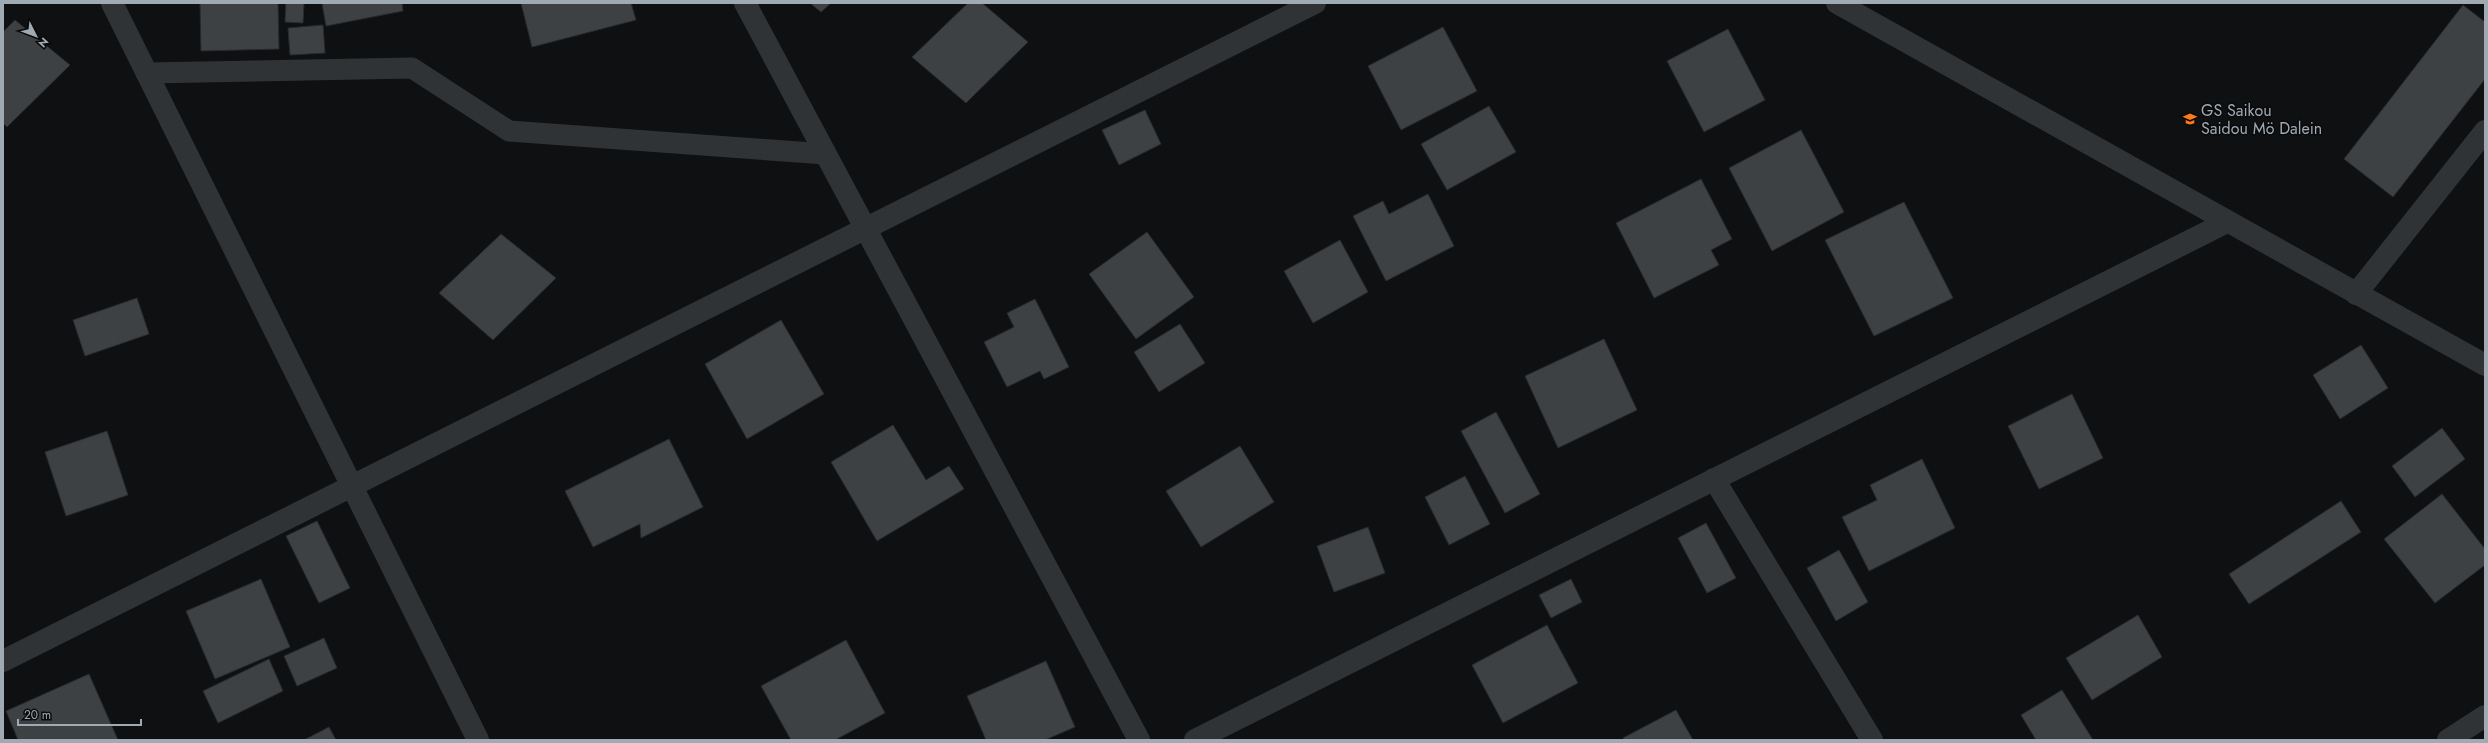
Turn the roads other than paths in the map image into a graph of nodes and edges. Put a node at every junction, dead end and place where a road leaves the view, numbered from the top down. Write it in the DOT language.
graph roads {
  1 [pos="112,3"];
  2 [pos="745,3"];
  3 [pos="1315,3"];
  4 [pos="1837,3"];
  5 [pos="146,73"];
  6 [pos="2485,131"];
  7 [pos="826,154"];
  8 [pos="2227,222"];
  9 [pos="866,228"];
  10 [pos="2356,294"];
  11 [pos="2485,366"];
  12 [pos="1714,479"];
  13 [pos="352,486"];
  14 [pos="3,661"];
  15 [pos="2485,716"];
  16 [pos="478,740"];
  17 [pos="1140,740"];
  18 [pos="1195,740"];
  19 [pos="1872,740"];
  20 [pos="2448,740"];
  1 -- 5 [label="street"];
  2 -- 7 [label="street"];
  3 -- 9 [label="street"];
  4 -- 8 [label="street"];
  5 -- 7 [label="lane"];
  5 -- 13 [label="street"];
  6 -- 10 [label="street"];
  7 -- 9 [label="street"];
  8 -- 10 [label="street"];
  8 -- 12 [label="street"];
  9 -- 13 [label="street"];
  9 -- 17 [label="street"];
  10 -- 11 [label="street"];
  12 -- 18 [label="street"];
  12 -- 19 [label="street"];
  13 -- 14 [label="street"];
  13 -- 16 [label="street"];
  15 -- 20 [label="street"];
}
